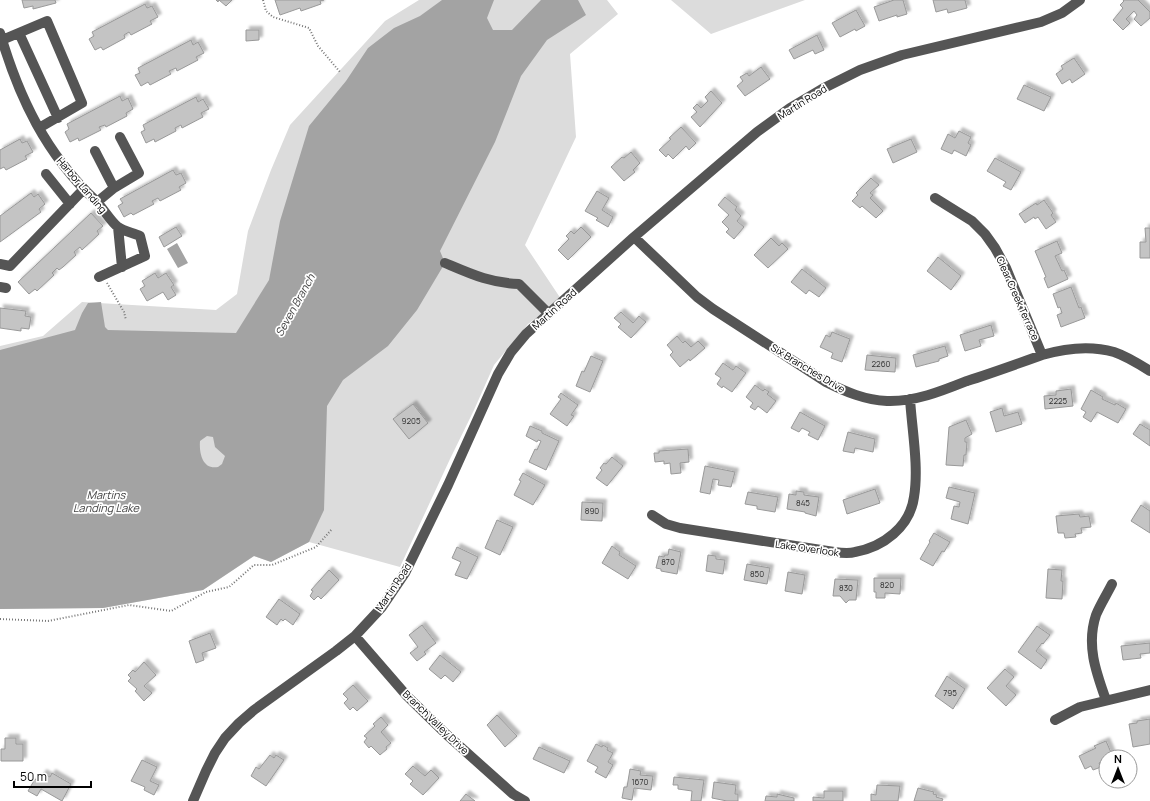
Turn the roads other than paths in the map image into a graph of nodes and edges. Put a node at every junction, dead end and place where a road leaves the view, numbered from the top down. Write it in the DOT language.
graph roads {
  1 [pos="1080,0"];
  2 [pos="19,33"];
  3 [pos="1,38"];
  4 [pos="58,118"];
  5 [pos="39,128"];
  6 [pos="120,137"];
  7 [pos="95,151"];
  8 [pos="46,174"];
  9 [pos="114,188"];
  10 [pos="84,190"];
  11 [pos="935,198"];
  12 [pos="97,202"];
  13 [pos="70,204"];
  14 [pos="118,227"];
  15 [pos="634,237"];
  16 [pos="445,263"];
  17 [pos="0,264"];
  18 [pos="122,267"];
  19 [pos="101,276"];
  20 [pos="549,314"];
  21 [pos="1042,355"];
  22 [pos="1150,371"];
  23 [pos="910,399"];
  24 [pos="652,515"];
  25 [pos="1112,584"];
  26 [pos="355,636"];
  27 [pos="1150,690"];
  28 [pos="1106,700"];
  29 [pos="1055,720"];
  30 [pos="193,801"];
  31 [pos="525,801"];
  1 -- 15 [label="street, Martin Road"];
  2 -- 3 [label="street"];
  2 -- 4 [label="street"];
  2 -- 4 [label="street"];
  3 -- 5 [label="street, Harbor Landing"];
  4 -- 5 [label="street"];
  5 -- 10 [label="street, Harbor Landing"];
  6 -- 9 [label="street"];
  7 -- 9 [label="street"];
  8 -- 13 [label="street"];
  9 -- 12 [label="street"];
  10 -- 12 [label="street, Harbor Landing"];
  10 -- 13 [label="street"];
  11 -- 21 [label="street, Clear Creek Terrace"];
  12 -- 14 [label="street, Harbor Landing"];
  13 -- 17 [label="street"];
  14 -- 18 [label="street"];
  14 -- 18 [label="street, Harbor Landing"];
  15 -- 20 [label="street, Martin Road"];
  15 -- 23 [label="street, Six Branches Drive"];
  16 -- 20 [label="street"];
  18 -- 19 [label="street, Harbor Landing"];
  20 -- 26 [label="street, Martin Road"];
  21 -- 22 [label="street, Six Branches Drive"];
  21 -- 23 [label="street, Six Branches Drive"];
  23 -- 24 [label="street, Lake Overlook"];
  25 -- 28 [label="street"];
  26 -- 30 [label="street, Martin Road"];
  26 -- 31 [label="street, Branch Valley Drive"];
  27 -- 28 [label="street"];
  28 -- 29 [label="street"];
}
